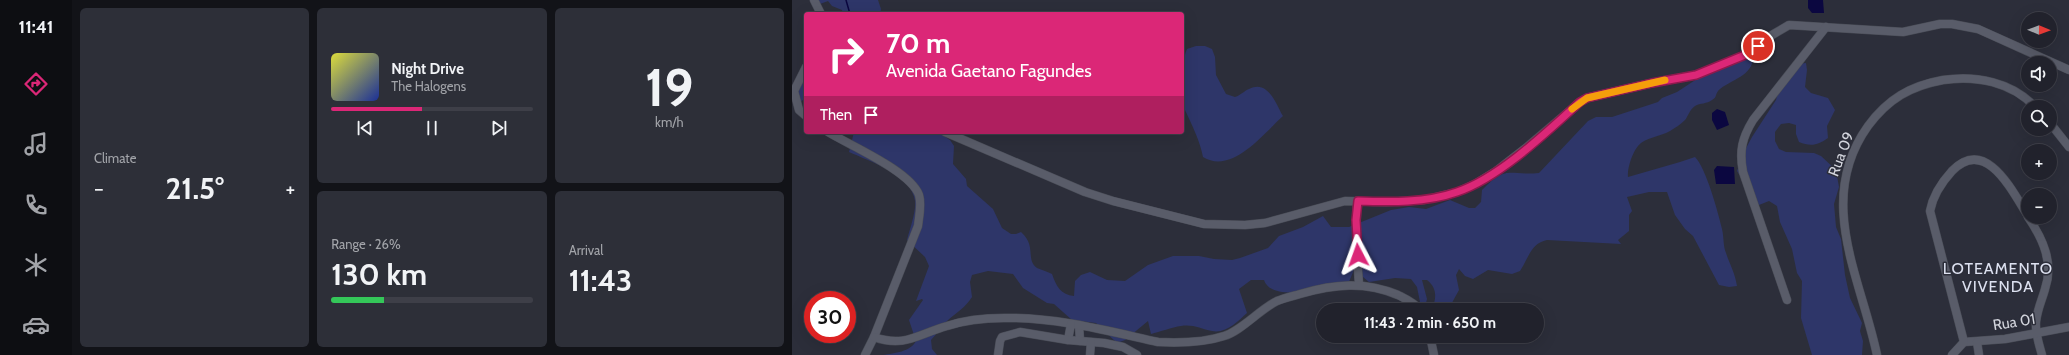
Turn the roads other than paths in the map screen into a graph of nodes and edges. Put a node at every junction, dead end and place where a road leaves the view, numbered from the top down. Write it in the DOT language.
graph roads {
  1 [pos="814,0"];
  2 [pos="820,12"];
  3 [pos="1826,27"];
  4 [pos="2069,70"];
  5 [pos="804,72"];
  6 [pos="2028,100"];
  7 [pos="804,114"];
  8 [pos="2057,132"];
  9 [pos="831,134"];
  10 [pos="950,134"];
  11 [pos="2069,147"];
  12 [pos="1358,201"];
  13 [pos="2021,206"];
  14 [pos="2032,224"];
  15 [pos="1359,284"];
  16 [pos="1787,300"];
  17 [pos="1412,303"];
  18 [pos="1075,325"];
  19 [pos="2069,327"];
  20 [pos="2036,333"];
  21 [pos="874,337"];
  22 [pos="1068,340"];
  23 [pos="1080,341"];
  24 [pos="1091,342"];
  25 [pos="1964,342"];
  26 [pos="1977,342"];
  27 [pos="1431,343"];
  28 [pos="865,355"];
  29 [pos="998,355"];
  30 [pos="1090,355"];
  31 [pos="1137,355"];
  32 [pos="1434,355"];
  33 [pos="1877,355"];
  34 [pos="1952,355"];
  35 [pos="1979,355"];
  36 [pos="2042,355"];
  1 -- 2 [label="street"];
  3 -- 4 [label="street"];
  3 -- 12 [label="street"];
  3 -- 16 [label="street"];
  5 -- 7 [label="street"];
  6 -- 33 [label="street, Rua 09"];
  8 -- 11 [label="street"];
  9 -- 21 [label="street"];
  10 -- 12 [label="street"];
  12 -- 15 [label="street"];
  13 -- 25 [label="street"];
  14 -- 20 [label="street"];
  15 -- 17 [label="street"];
  15 -- 18 [label="street"];
  18 -- 21 [label="street"];
  18 -- 22 [label="street"];
  18 -- 23 [label="street"];
  19 -- 20 [label="street, Rua 01"];
  20 -- 26 [label="street, Rua 01"];
  20 -- 36 [label="street"];
  21 -- 28 [label="street"];
  22 -- 23 [label="street"];
  22 -- 29 [label="street"];
  23 -- 24 [label="street"];
  24 -- 30 [label="street"];
  24 -- 31 [label="street"];
  25 -- 26 [label="street, Rua 01"];
  25 -- 34 [label="street"];
  26 -- 35 [label="street"];
  27 -- 32 [label="street"];
}
